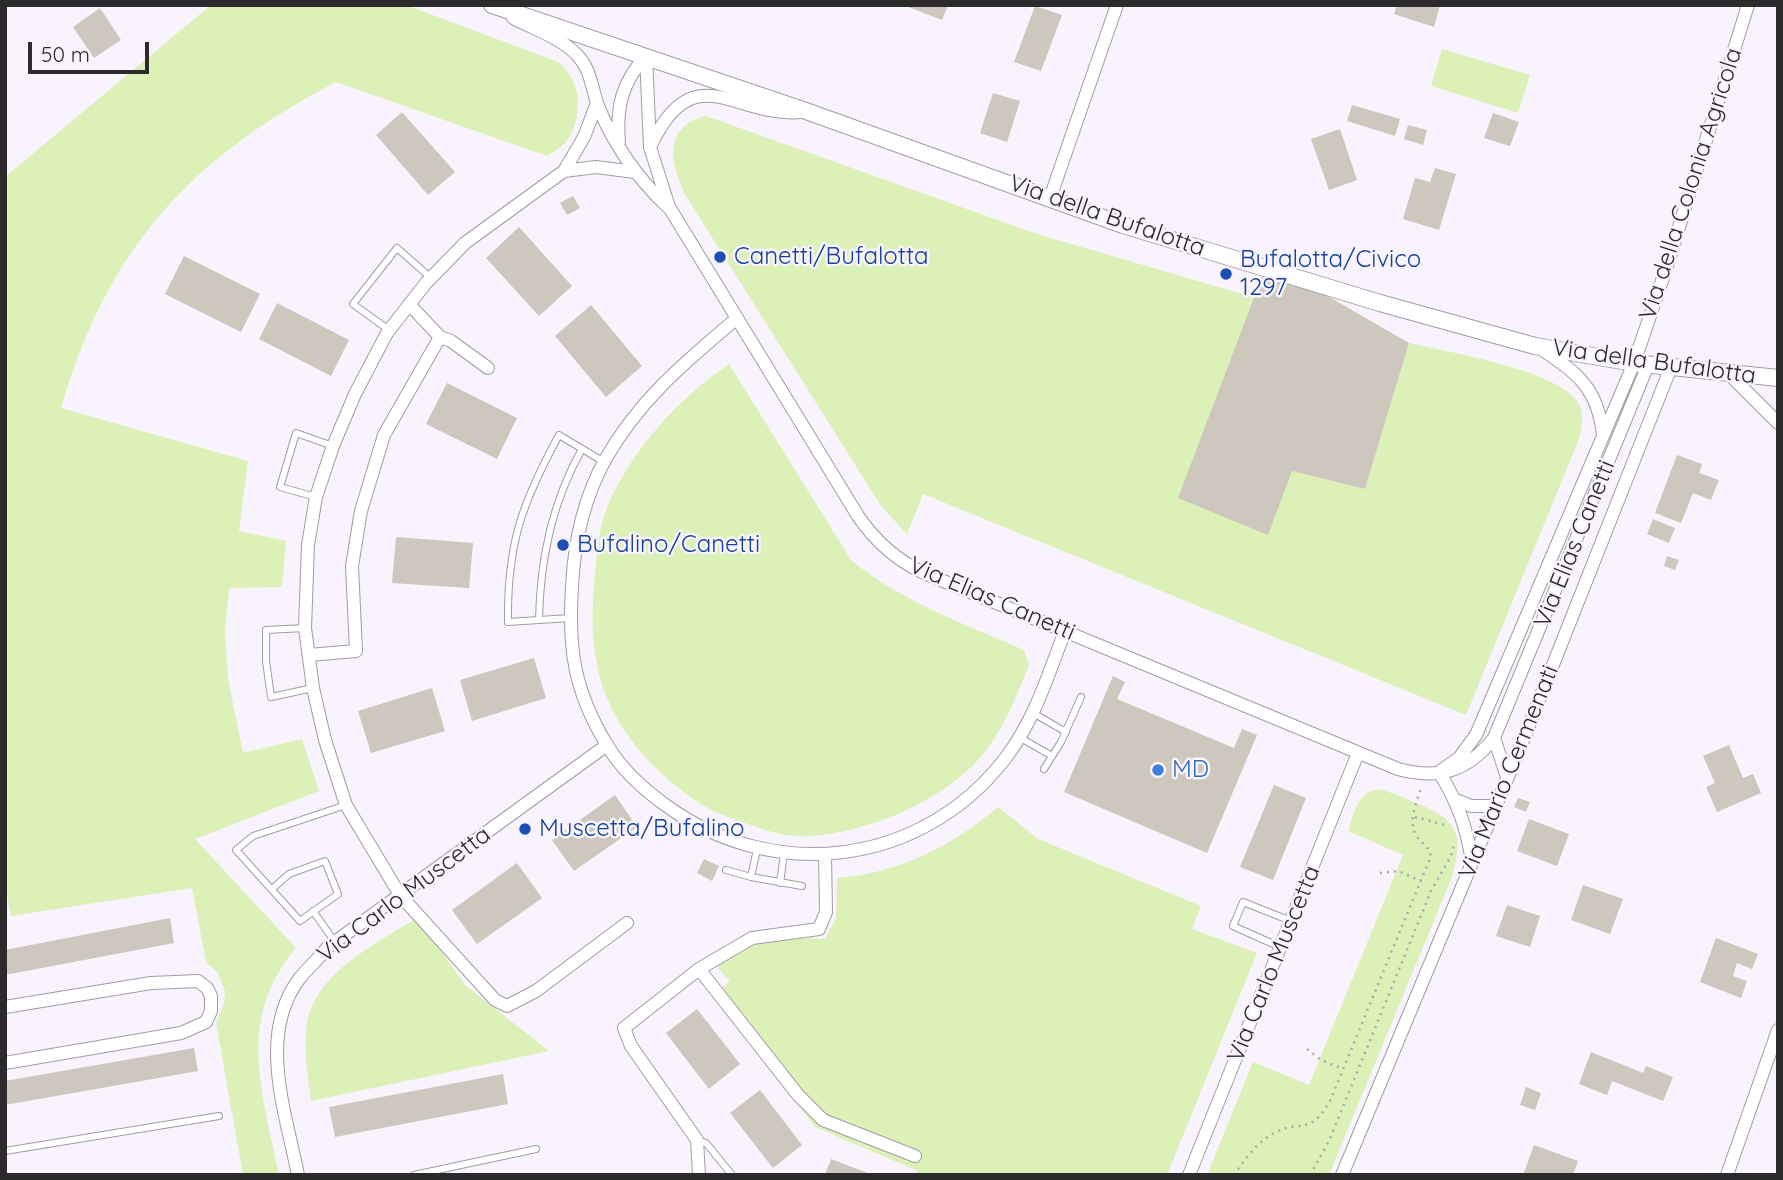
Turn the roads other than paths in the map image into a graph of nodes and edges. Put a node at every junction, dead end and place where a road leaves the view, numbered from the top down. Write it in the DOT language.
graph roads {
  1 [pos="490,5"];
  2 [pos="1117,5"];
  3 [pos="1748,5"];
  4 [pos="646,56"];
  5 [pos="597,103"];
  6 [pos="806,111"];
  7 [pos="650,147"];
  8 [pos="619,148"];
  9 [pos="564,171"];
  10 [pos="635,172"];
  11 [pos="1050,198"];
  12 [pos="669,207"];
  13 [pos="431,278"];
  14 [pos="409,304"];
  15 [pos="736,319"];
  16 [pos="389,330"];
  17 [pos="440,337"];
  18 [pos="1535,346"];
  19 [pos="1641,364"];
  20 [pos="1671,367"];
  21 [pos="488,368"];
  22 [pos="1730,374"];
  23 [pos="1778,378"];
  24 [pos="1778,423"];
  25 [pos="1603,435"];
  26 [pos="333,446"];
  27 [pos="582,449"];
  28 [pos="604,462"];
  29 [pos="316,497"];
  30 [pos="1529,611"];
  31 [pos="570,618"];
  32 [pos="1545,618"];
  33 [pos="539,620"];
  34 [pos="305,628"];
  35 [pos="1065,631"];
  36 [pos="309,655"];
  37 [pos="313,688"];
  38 [pos="1081,697"];
  39 [pos="1033,713"];
  40 [pos="1066,732"];
  41 [pos="1019,737"];
  42 [pos="1494,738"];
  43 [pos="607,745"];
  44 [pos="1358,753"];
  45 [pos="1052,756"];
  46 [pos="1044,769"];
  47 [pos="1433,772"];
  48 [pos="1507,777"];
  49 [pos="1456,800"];
  50 [pos="346,805"];
  51 [pos="1495,806"];
  52 [pos="757,849"];
  53 [pos="784,854"];
  54 [pos="825,855"];
  55 [pos="1472,861"];
  56 [pos="726,870"];
  57 [pos="751,877"];
  58 [pos="780,883"];
  59 [pos="802,886"];
  60 [pos="272,889"];
  61 [pos="400,895"];
  62 [pos="313,911"];
  63 [pos="1291,921"];
  64 [pos="627,923"];
  65 [pos="335,942"];
  66 [pos="1280,947"];
  67 [pos="699,969"];
  68 [pos="5,1007"];
  69 [pos="1778,1030"];
  70 [pos="5,1063"];
  71 [pos="219,1115"];
  72 [pos="697,1140"];
  73 [pos="536,1149"];
  74 [pos="5,1152"];
  75 [pos="915,1157"];
  76 [pos="298,1175"];
  77 [pos="414,1175"];
  78 [pos="699,1175"];
  79 [pos="732,1175"];
  80 [pos="1189,1175"];
  81 [pos="1342,1175"];
  82 [pos="1727,1175"];
  1 -- 4 [label="street, Via della Bufalotta"];
  1 -- 5 [label="street"];
  2 -- 11 [label="street"];
  3 -- 19 [label="street, Via della Colonia Agricola"];
  4 -- 6 [label="street, Via della Bufalotta"];
  4 -- 7 [label="street"];
  4 -- 8 [label="street"];
  5 -- 8 [label="street"];
  5 -- 9 [label="street"];
  6 -- 7 [label="street"];
  6 -- 11 [label="street, Via della Bufalotta"];
  7 -- 12 [label="street"];
  8 -- 10 [label="street"];
  9 -- 10 [label="street"];
  9 -- 13 [label="street"];
  10 -- 12 [label="street"];
  11 -- 18 [label="street, Via della Bufalotta"];
  12 -- 15 [label="street, Via Elias Canetti"];
  13 -- 14 [label="street"];
  13 -- 16 [label="lane"];
  14 -- 16 [label="street"];
  14 -- 17 [label="street"];
  15 -- 28 [label="street"];
  15 -- 35 [label="street, Via Elias Canetti"];
  16 -- 26 [label="street"];
  17 -- 21 [label="street"];
  17 -- 36 [label="street"];
  18 -- 19 [label="street, Via della Bufalotta"];
  18 -- 25 [label="street"];
  19 -- 20 [label="street, Via della Bufalotta"];
  19 -- 25 [label="street, Via Elias Canetti"];
  19 -- 32 [label="street, Via Elias Canetti"];
  20 -- 22 [label="street, Via della Bufalotta"];
  20 -- 48 [label="street, Via Mario Cermenati"];
  22 -- 23 [label="street, Via della Bufalotta"];
  22 -- 24 [label="street"];
  25 -- 30 [label="street, Via Elias Canetti"];
  26 -- 29 [label="street"];
  26 -- 29 [label="lane"];
  27 -- 28 [label="lane"];
  27 -- 33 [label="lane"];
  27 -- 33 [label="lane"];
  28 -- 31 [label="street"];
  29 -- 34 [label="street"];
  30 -- 32 [label="street"];
  30 -- 47 [label="street, Via Elias Canetti"];
  31 -- 33 [label="lane"];
  31 -- 43 [label="street"];
  32 -- 42 [label="street, Via Elias Canetti"];
  34 -- 36 [label="street"];
  34 -- 37 [label="lane"];
  35 -- 39 [label="street"];
  35 -- 44 [label="street, Via Elias Canetti"];
  36 -- 37 [label="street"];
  37 -- 50 [label="street"];
  38 -- 40 [label="lane"];
  39 -- 40 [label="lane"];
  39 -- 41 [label="street"];
  40 -- 45 [label="lane"];
  41 -- 45 [label="lane"];
  41 -- 54 [label="street"];
  42 -- 47 [label="street, Via Elias Canetti"];
  42 -- 48 [label="street"];
  43 -- 52 [label="street"];
  43 -- 61 [label="street, Via Carlo Muscetta"];
  44 -- 47 [label="street, Via Elias Canetti"];
  44 -- 63 [label="street, Via Carlo Muscetta"];
  45 -- 46 [label="lane"];
  47 -- 49 [label="street"];
  48 -- 51 [label="street, Via Mario Cermenati"];
  49 -- 51 [label="street"];
  49 -- 55 [label="street"];
  50 -- 60 [label="lane"];
  50 -- 61 [label="street"];
  51 -- 55 [label="street, Via Mario Cermenati"];
  52 -- 53 [label="street"];
  52 -- 57 [label="lane"];
  53 -- 54 [label="street"];
  53 -- 58 [label="lane"];
  54 -- 67 [label="street"];
  55 -- 81 [label="street, Via Mario Cermenati"];
  56 -- 57 [label="lane"];
  57 -- 58 [label="lane"];
  58 -- 59 [label="lane"];
  60 -- 62 [label="lane"];
  60 -- 62 [label="lane"];
  61 -- 64 [label="street"];
  61 -- 65 [label="street, Via Carlo Muscetta"];
  62 -- 65 [label="lane"];
  63 -- 66 [label="street, Via Carlo Muscetta"];
  63 -- 66 [label="lane"];
  65 -- 76 [label="street, Via Carlo Muscetta"];
  66 -- 80 [label="street, Via Carlo Muscetta"];
  67 -- 72 [label="street"];
  67 -- 75 [label="street"];
  68 -- 70 [label="street"];
  69 -- 82 [label="street"];
  71 -- 74 [label="lane"];
  72 -- 78 [label="street"];
  72 -- 79 [label="lane"];
  73 -- 77 [label="lane"];
}
